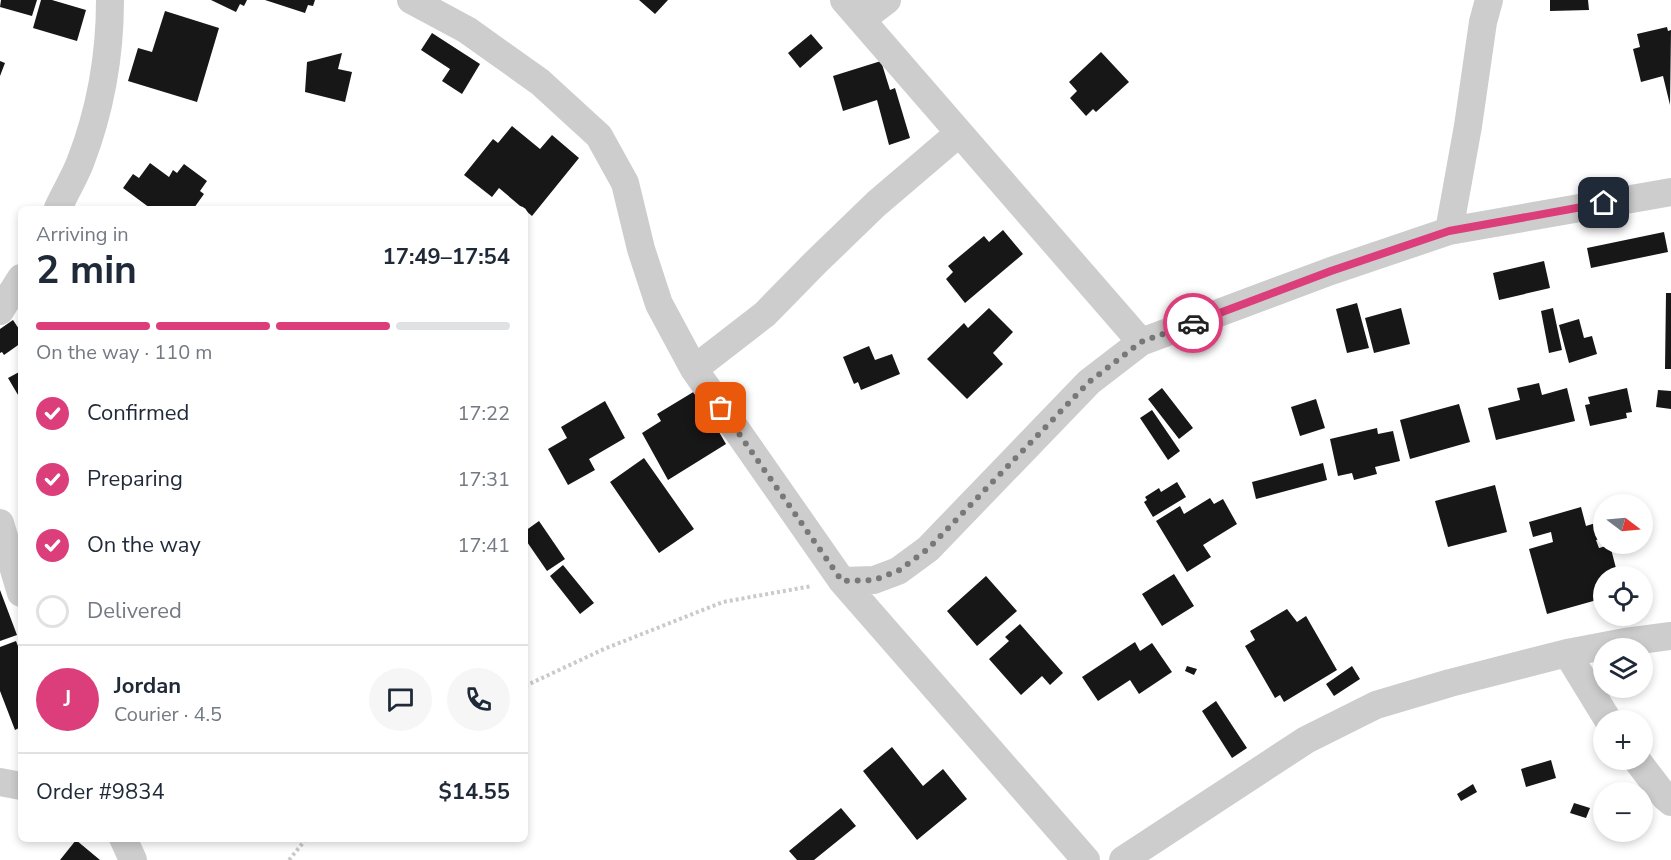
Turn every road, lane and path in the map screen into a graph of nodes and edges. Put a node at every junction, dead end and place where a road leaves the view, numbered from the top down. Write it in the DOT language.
graph roads {
  1 [pos="110,0"];
  2 [pos="411,0"];
  3 [pos="887,0"];
  4 [pos="1489,0"];
  5 [pos="853,10"];
  6 [pos="958,134"];
  7 [pos="1671,192"];
  8 [pos="59,206"];
  9 [pos="1449,231"];
  10 [pos="18,283"];
  11 [pos="0,311"];
  12 [pos="1141,342"];
  13 [pos="694,369"];
  14 [pos="0,523"];
  15 [pos="842,581"];
  16 [pos="18,583"];
  17 [pos="1671,636"];
  18 [pos="1567,653"];
  19 [pos="528,685"];
  20 [pos="1602,710"];
  21 [pos="1644,770"];
  22 [pos="0,782"];
  23 [pos="18,785"];
  24 [pos="1671,802"];
  25 [pos="125,842"];
  26 [pos="304,842"];
  27 [pos="133,860"];
  28 [pos="289,860"];
  29 [pos="1086,860"];
  30 [pos="1123,860"];
  1 -- 8 [label="street"];
  2 -- 13 [label="street"];
  3 -- 5 [label="street"];
  4 -- 9 [label="street"];
  5 -- 6 [label="street"];
  6 -- 12 [label="street"];
  6 -- 13 [label="street"];
  7 -- 9 [label="street"];
  9 -- 12 [label="street"];
  10 -- 11 [label="street"];
  12 -- 15 [label="street"];
  13 -- 15 [label="street"];
  14 -- 16 [label="street"];
  15 -- 19 [label="path"];
  15 -- 29 [label="street"];
  17 -- 18 [label="street"];
  18 -- 20 [label="street"];
  18 -- 30 [label="street"];
  21 -- 24 [label="street"];
  22 -- 23 [label="street"];
  25 -- 27 [label="street"];
  26 -- 28 [label="path"];
}
